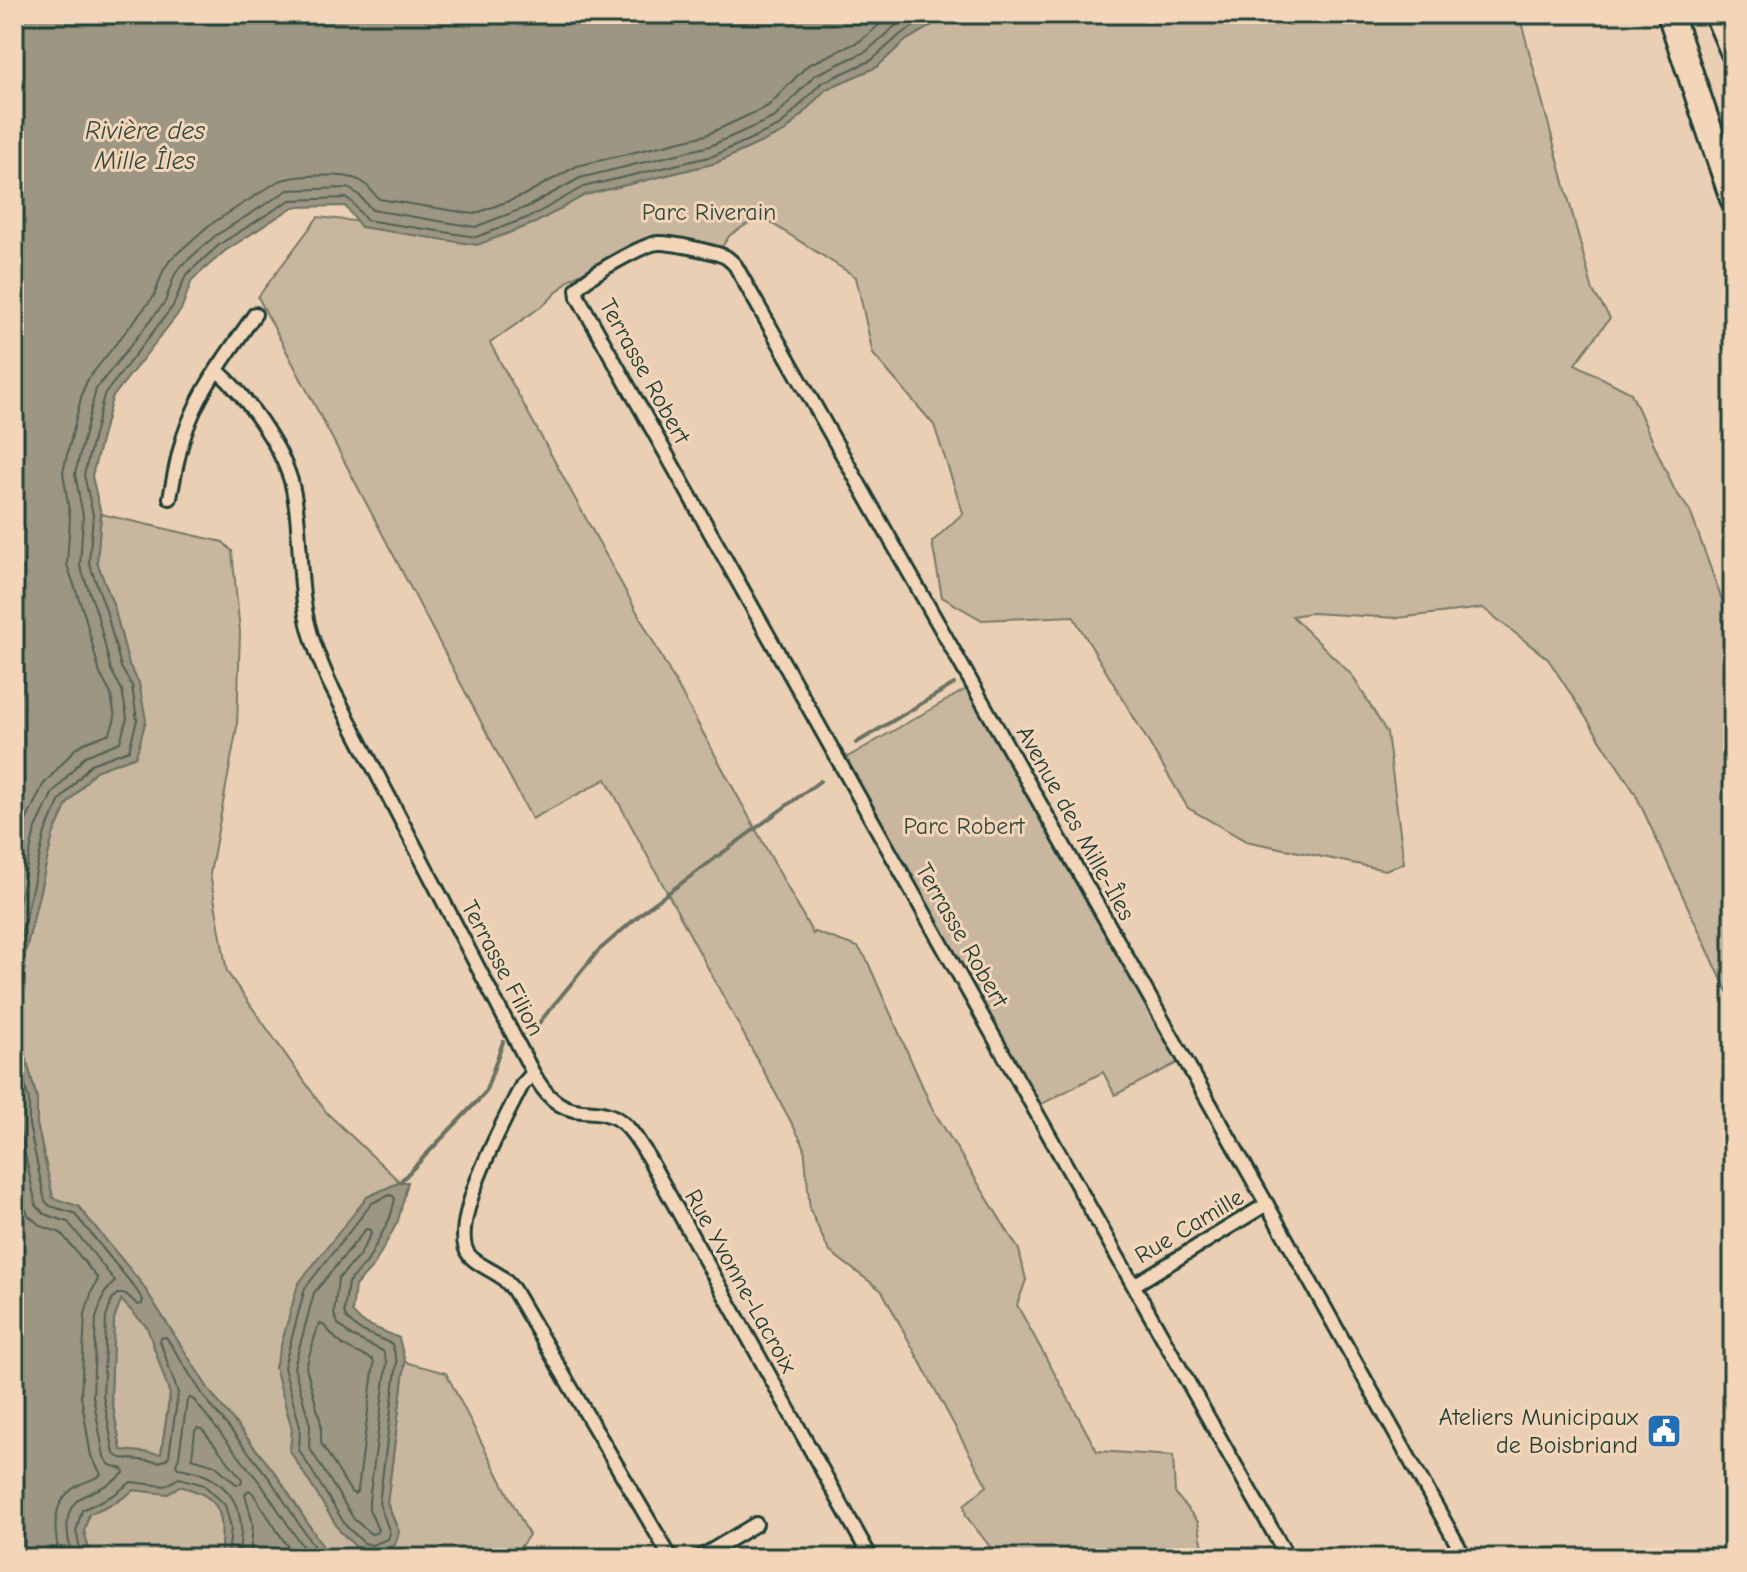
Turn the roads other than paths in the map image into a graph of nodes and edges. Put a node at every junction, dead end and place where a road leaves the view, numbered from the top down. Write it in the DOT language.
graph roads {
  1 [pos="1670,14"];
  2 [pos="1717,14"];
  3 [pos="1733,51"];
  4 [pos="1733,199"];
  5 [pos="577,291"];
  6 [pos="255,314"];
  7 [pos="217,370"];
  8 [pos="170,498"];
  9 [pos="533,1073"];
  10 [pos="1267,1204"];
  11 [pos="1134,1285"];
  12 [pos="756,1524"];
  13 [pos="671,1558"];
  14 [pos="699,1558"];
  15 [pos="871,1558"];
  16 [pos="1288,1558"];
  17 [pos="1465,1558"];
  1 -- 4 [label="highway"];
  2 -- 3 [label="highway"];
  5 -- 10 [label="street, Avenue des Mille-Îles"];
  5 -- 11 [label="street, Terrasse Robert"];
  6 -- 7 [label="street"];
  7 -- 8 [label="street"];
  7 -- 9 [label="street, Terrasse Filion"];
  9 -- 13 [label="street, Terrasse Filion"];
  9 -- 15 [label="street, Rue Yvonne-Lacroix"];
  10 -- 11 [label="street, Rue Camille"];
  10 -- 17 [label="street, Avenue des Mille-Îles"];
  11 -- 16 [label="street, Terrasse Robert"];
  12 -- 14 [label="street"];
}
